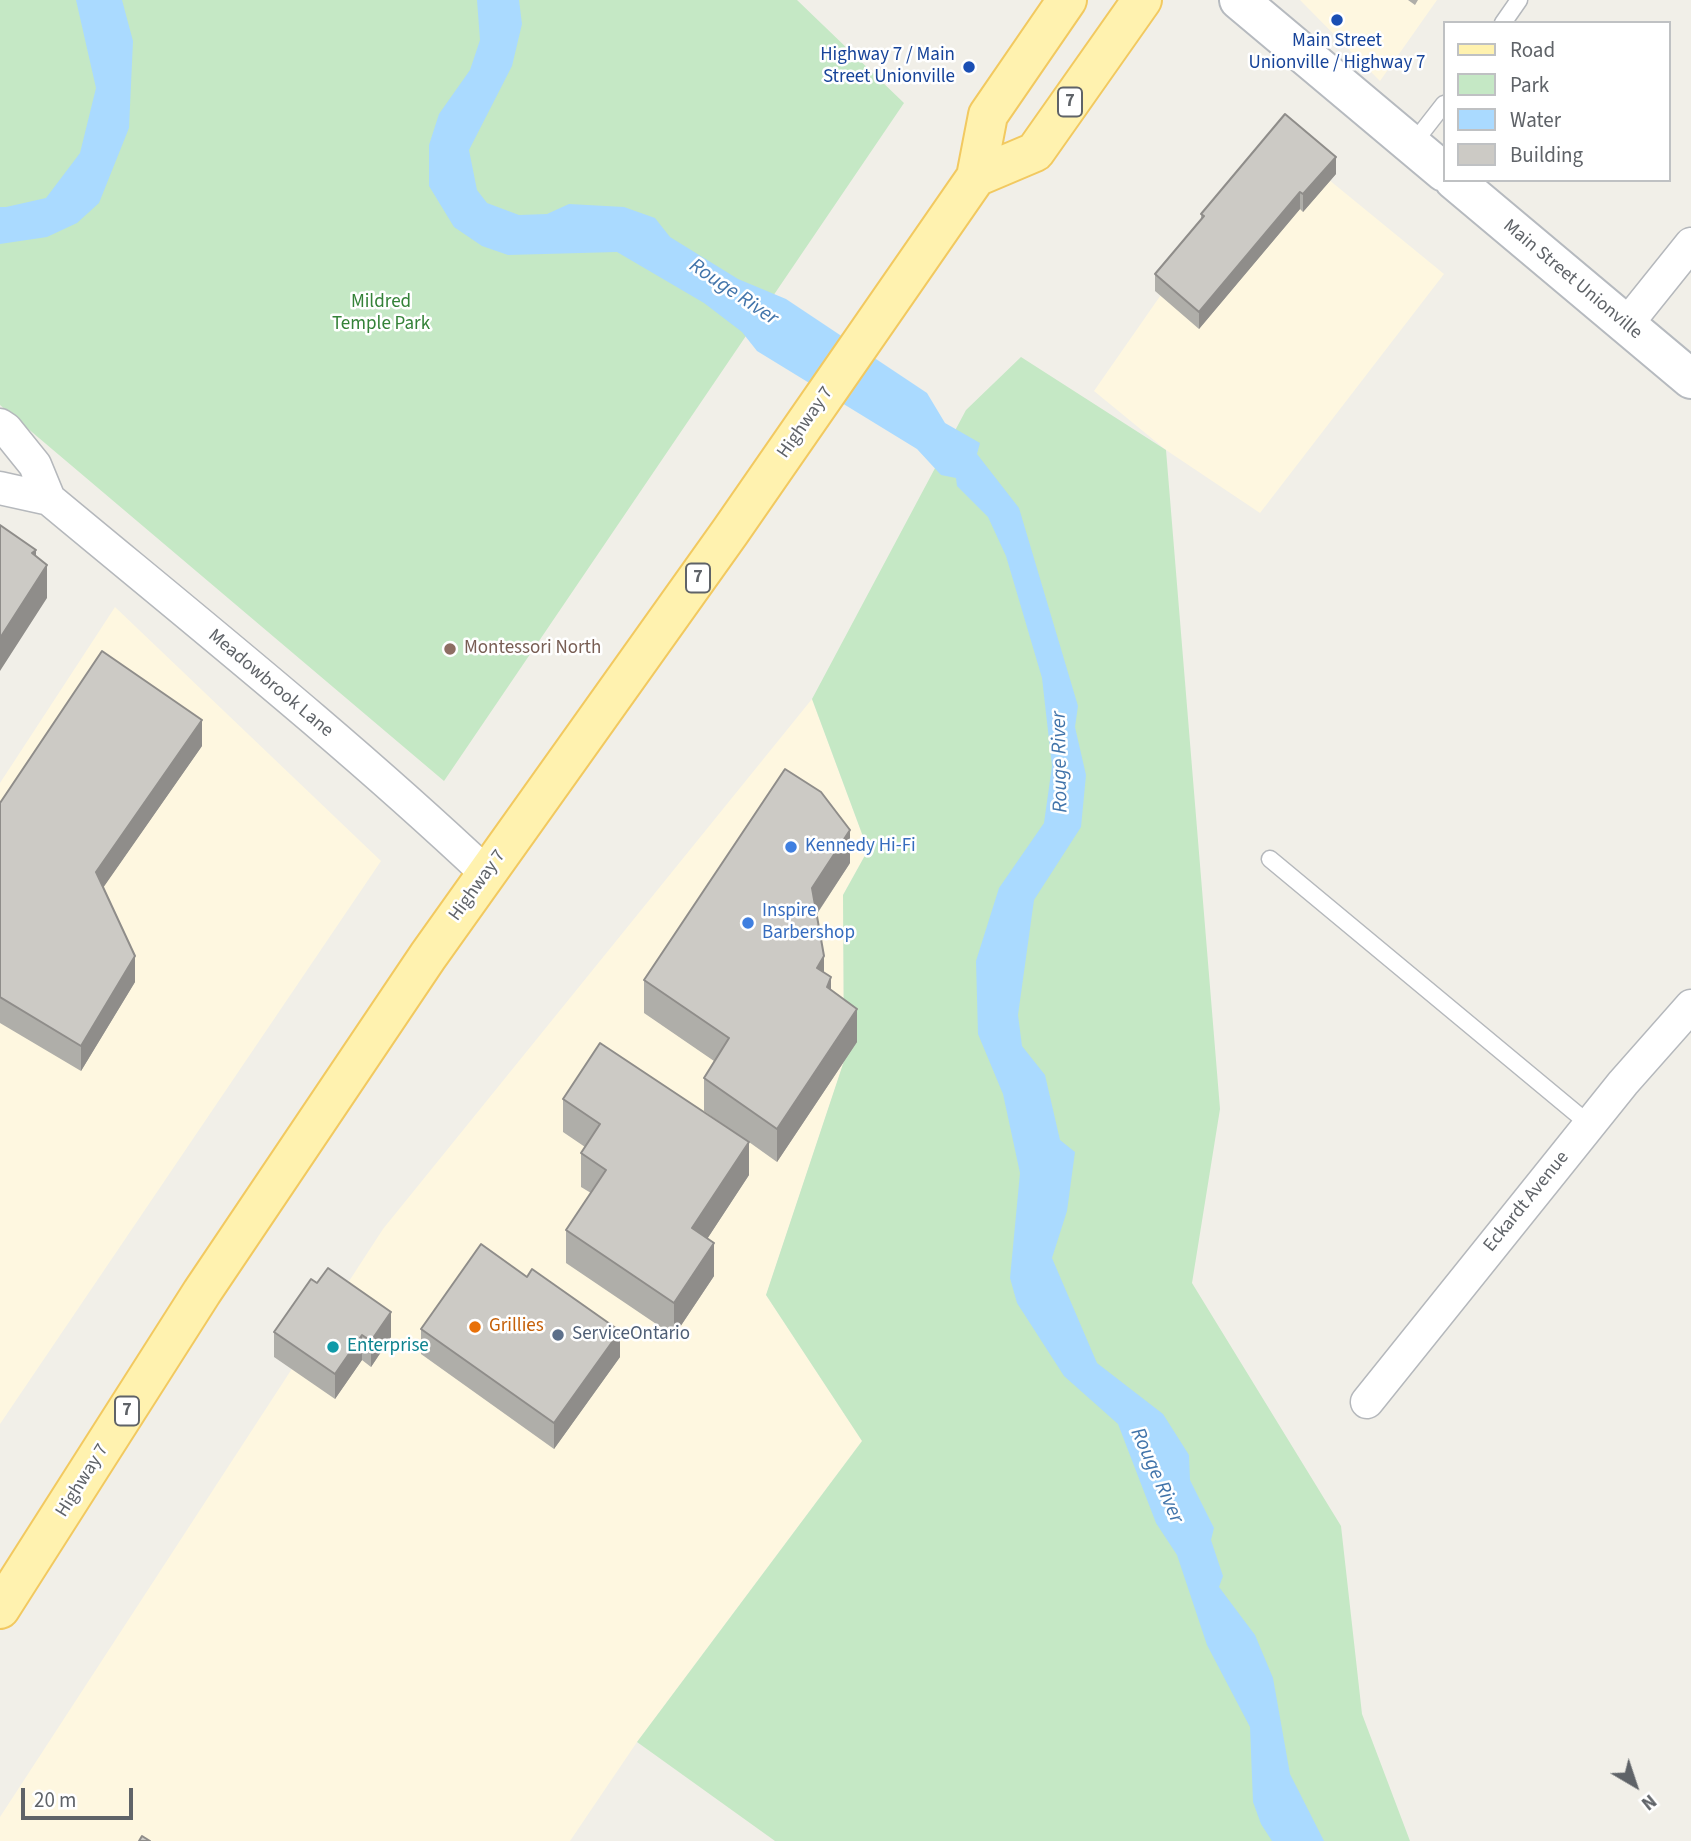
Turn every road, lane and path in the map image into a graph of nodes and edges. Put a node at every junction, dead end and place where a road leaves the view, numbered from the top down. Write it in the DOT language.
graph roads {
  1 [pos="1067,0"];
  2 [pos="1142,0"];
  3 [pos="1239,0"];
  4 [pos="1519,0"];
  5 [pos="1504,21"];
  6 [pos="1442,107"];
  7 [pos="1412,145"];
  8 [pos="1442,170"];
  9 [pos="976,177"];
  10 [pos="1456,182"];
  11 [pos="1691,244"];
  12 [pos="1626,325"];
  13 [pos="1691,379"];
  14 [pos="0,425"];
  15 [pos="0,488"];
  16 [pos="49,499"];
  17 [pos="1270,859"];
  18 [pos="487,874"];
  19 [pos="1691,1006"];
  20 [pos="1589,1124"];
  21 [pos="1367,1402"];
  22 [pos="0,1609"];
  1 -- 9 [label="main road, Highway 7 / 7"];
  2 -- 9 [label="main road, 7"];
  3 -- 7 [label="main road"];
  4 -- 5 [label="lane"];
  6 -- 7 [label="lane"];
  7 -- 8 [label="main road"];
  9 -- 18 [label="main road, Highway 7 / 7"];
  10 -- 12 [label="main road, Main Street Unionville"];
  11 -- 12 [label="street"];
  12 -- 13 [label="main road, Main Street Unionville"];
  14 -- 16 [label="street, Meadowbrook Lane"];
  15 -- 16 [label="street, Meadowbrook Lane"];
  16 -- 18 [label="street, Meadowbrook Lane"];
  17 -- 20 [label="lane"];
  18 -- 22 [label="main road, Highway 7 / 7"];
  19 -- 20 [label="street, Eckardt Avenue"];
  20 -- 21 [label="street, Eckardt Avenue"];
}
